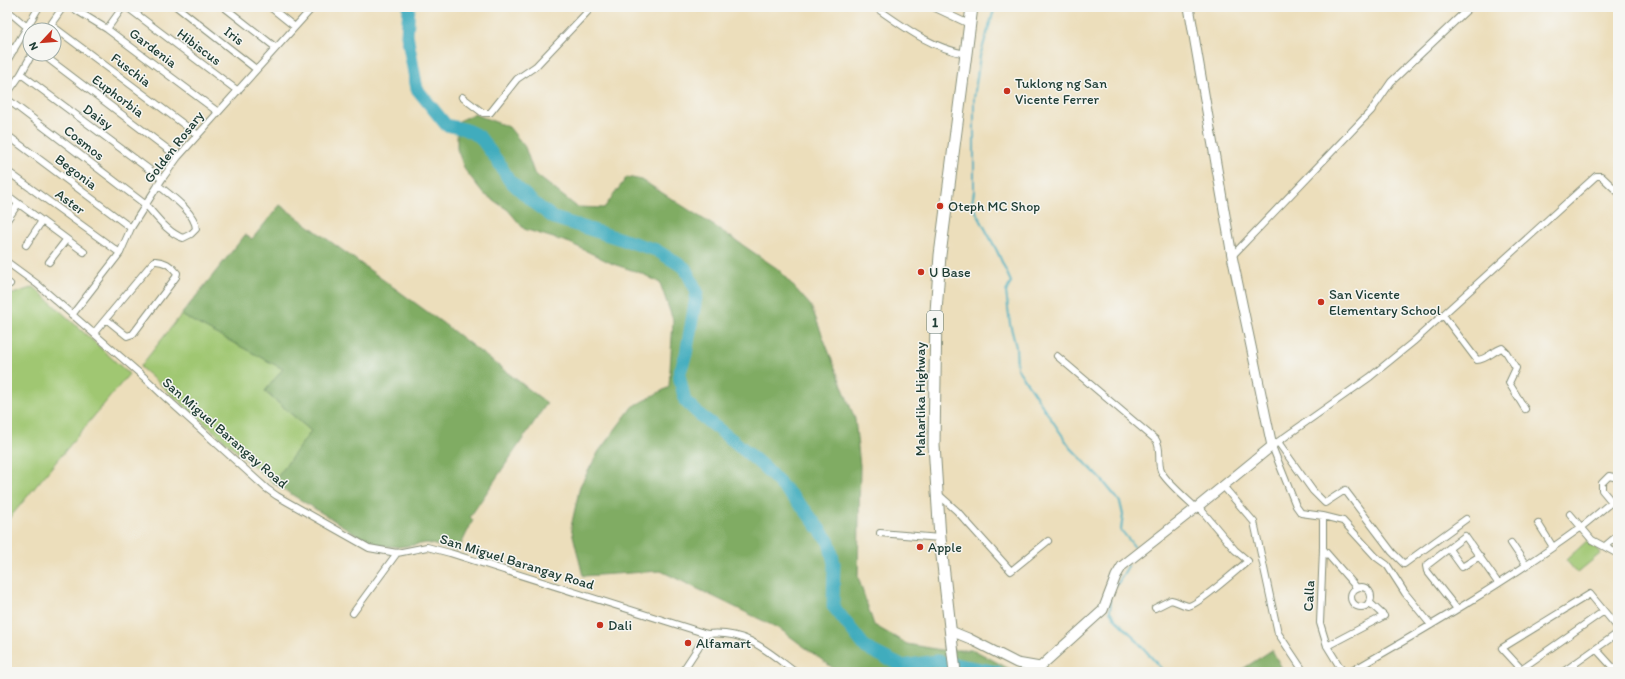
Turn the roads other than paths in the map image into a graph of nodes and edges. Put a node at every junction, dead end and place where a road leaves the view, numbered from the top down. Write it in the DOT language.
graph roads {
  1 [pos="39,7"];
  2 [pos="64,7"];
  3 [pos="71,7"];
  4 [pos="123,7"];
  5 [pos="127,7"];
  6 [pos="178,7"];
  7 [pos="224,7"];
  8 [pos="270,7"];
  9 [pos="313,7"];
  10 [pos="592,7"];
  11 [pos="875,7"];
  12 [pos="934,7"];
  13 [pos="972,7"];
  14 [pos="1189,7"];
  15 [pos="1470,7"];
  16 [pos="7,10"];
  17 [pos="30,22"];
  18 [pos="53,22"];
  19 [pos="22,23"];
  20 [pos="969,24"];
  21 [pos="295,27"];
  22 [pos="107,28"];
  23 [pos="22,36"];
  24 [pos="62,36"];
  25 [pos="7,45"];
  26 [pos="276,47"];
  27 [pos="14,50"];
  28 [pos="966,54"];
  29 [pos="7,61"];
  30 [pos="28,62"];
  31 [pos="53,62"];
  32 [pos="256,69"];
  33 [pos="21,74"];
  34 [pos="238,91"];
  35 [pos="7,94"];
  36 [pos="462,97"];
  37 [pos="7,99"];
  38 [pos="218,112"];
  39 [pos="198,135"];
  40 [pos="7,136"];
  41 [pos="178,157"];
  42 [pos="7,171"];
  43 [pos="162,179"];
  44 [pos="158,185"];
  45 [pos="1618,192"];
  46 [pos="7,195"];
  47 [pos="18,204"];
  48 [pos="146,206"];
  49 [pos="7,220"];
  50 [pos="42,221"];
  51 [pos="131,228"];
  52 [pos="66,240"];
  53 [pos="26,245"];
  54 [pos="84,252"];
  55 [pos="120,253"];
  56 [pos="1232,256"];
  57 [pos="7,262"];
  58 [pos="50,262"];
  59 [pos="72,315"];
  60 [pos="1443,315"];
  61 [pos="106,319"];
  62 [pos="94,333"];
  63 [pos="1057,356"];
  64 [pos="1525,409"];
  65 [pos="1275,444"];
  66 [pos="1618,478"];
  67 [pos="1223,486"];
  68 [pos="937,494"];
  69 [pos="1618,497"];
  70 [pos="1612,502"];
  71 [pos="1197,507"];
  72 [pos="1570,514"];
  73 [pos="1323,516"];
  74 [pos="1466,519"];
  75 [pos="1538,523"];
  76 [pos="1581,528"];
  77 [pos="880,533"];
  78 [pos="1618,536"];
  79 [pos="940,538"];
  80 [pos="1048,541"];
  81 [pos="1511,543"];
  82 [pos="1605,546"];
  83 [pos="1553,547"];
  84 [pos="1448,549"];
  85 [pos="1323,550"];
  86 [pos="397,553"];
  87 [pos="1618,554"];
  88 [pos="1480,556"];
  89 [pos="1526,565"];
  90 [pos="1498,583"];
  91 [pos="1357,588"];
  92 [pos="1370,602"];
  93 [pos="1155,608"];
  94 [pos="1457,610"];
  95 [pos="1604,611"];
  96 [pos="353,613"];
  97 [pos="1431,625"];
  98 [pos="1618,628"];
  99 [pos="1618,633"];
  100 [pos="707,634"];
  101 [pos="951,635"];
  102 [pos="1327,646"];
  103 [pos="1596,648"];
  104 [pos="1573,666"];
  105 [pos="1043,670"];
  106 [pos="1522,670"];
  107 [pos="682,672"];
  108 [pos="795,672"];
  109 [pos="955,672"];
  110 [pos="1304,672"];
  111 [pos="1343,672"];
  112 [pos="1350,672"];
  113 [pos="1563,672"];
  114 [pos="1579,672"];
  115 [pos="1617,672"];
  1 -- 17 [label="street"];
  2 -- 18 [label="street"];
  3 -- 22 [label="street, Gardenia"];
  4 -- 22 [label="street"];
  5 -- 34 [label="street, Hibiscus"];
  6 -- 32 [label="street, Iris"];
  7 -- 26 [label="street"];
  8 -- 21 [label="street"];
  9 -- 21 [label="street, Golden Rosary"];
  10 -- 36 [label="street"];
  11 -- 28 [label="street"];
  12 -- 20 [label="street"];
  13 -- 20 [label="highway, Maharlika Highway / 1"];
  14 -- 56 [label="street"];
  15 -- 56 [label="street"];
  16 -- 19 [label="street"];
  20 -- 28 [label="highway, Maharlika Highway / 1"];
  21 -- 26 [label="street, Golden Rosary"];
  22 -- 38 [label="street, Gardenia"];
  23 -- 27 [label="street"];
  24 -- 39 [label="street, Fuschia"];
  25 -- 27 [label="street"];
  26 -- 32 [label="street, Golden Rosary"];
  27 -- 29 [label="street"];
  28 -- 68 [label="highway, Maharlika Highway / 1"];
  30 -- 33 [label="street"];
  31 -- 41 [label="street, Euphorbia"];
  32 -- 34 [label="street, Golden Rosary"];
  33 -- 35 [label="street"];
  33 -- 43 [label="street, Daisy"];
  34 -- 38 [label="street, Golden Rosary"];
  37 -- 48 [label="street, Cosmos"];
  38 -- 39 [label="street, Golden Rosary"];
  39 -- 41 [label="street, Golden Rosary"];
  40 -- 51 [label="street, Begonia"];
  41 -- 43 [label="street, Golden Rosary"];
  42 -- 55 [label="street, Aster"];
  43 -- 44 [label="street, Golden Rosary"];
  44 -- 48 [label="street, Golden Rosary"];
  44 -- 48 [label="street, Cosmos"];
  45 -- 60 [label="street"];
  46 -- 47 [label="street"];
  47 -- 49 [label="street"];
  47 -- 50 [label="street"];
  48 -- 51 [label="street, Golden Rosary"];
  50 -- 52 [label="street"];
  50 -- 53 [label="street"];
  51 -- 55 [label="street, Golden Rosary"];
  52 -- 54 [label="street"];
  52 -- 58 [label="street"];
  55 -- 59 [label="street, Golden Rosary"];
  56 -- 65 [label="street"];
  57 -- 59 [label="street, San Miguel Barangay Road"];
  59 -- 62 [label="street, San Miguel Barangay Road"];
  60 -- 64 [label="street"];
  60 -- 65 [label="street"];
  61 -- 61 [label="street"];
  61 -- 62 [label="street"];
  62 -- 86 [label="street, San Miguel Barangay Road"];
  63 -- 71 [label="street"];
  65 -- 67 [label="street"];
  65 -- 73 [label="street"];
  65 -- 74 [label="street"];
  66 -- 70 [label="street"];
  67 -- 71 [label="street"];
  67 -- 110 [label="street"];
  68 -- 79 [label="highway, Maharlika Highway / 1"];
  68 -- 80 [label="street"];
  69 -- 70 [label="street"];
  70 -- 76 [label="street"];
  71 -- 93 [label="street"];
  71 -- 105 [label="street"];
  72 -- 76 [label="street"];
  73 -- 85 [label="street, Calla"];
  73 -- 97 [label="street"];
  75 -- 83 [label="street"];
  76 -- 82 [label="street"];
  76 -- 83 [label="street"];
  77 -- 79 [label="street"];
  78 -- 82 [label="street"];
  79 -- 101 [label="highway, Maharlika Highway / 1"];
  81 -- 89 [label="street"];
  82 -- 87 [label="street"];
  83 -- 89 [label="street"];
  84 -- 88 [label="street"];
  84 -- 88 [label="street"];
  84 -- 94 [label="street"];
  85 -- 91 [label="street"];
  85 -- 102 [label="street, Calla"];
  86 -- 96 [label="street"];
  86 -- 100 [label="street, San Miguel Barangay Road"];
  88 -- 90 [label="street"];
  89 -- 90 [label="street"];
  90 -- 94 [label="street"];
  91 -- 92 [label="street"];
  91 -- 92 [label="street"];
  92 -- 102 [label="street"];
  94 -- 97 [label="street"];
  95 -- 98 [label="street"];
  95 -- 106 [label="street"];
  95 -- 106 [label="street"];
  97 -- 112 [label="street"];
  99 -- 103 [label="street"];
  100 -- 107 [label="street"];
  100 -- 108 [label="street, San Miguel Barangay Road"];
  101 -- 105 [label="street"];
  101 -- 109 [label="highway, Maharlika Highway / 1"];
  102 -- 111 [label="street, Calla"];
  103 -- 104 [label="street"];
  103 -- 115 [label="street"];
  104 -- 113 [label="street"];
  104 -- 114 [label="street"];
}
